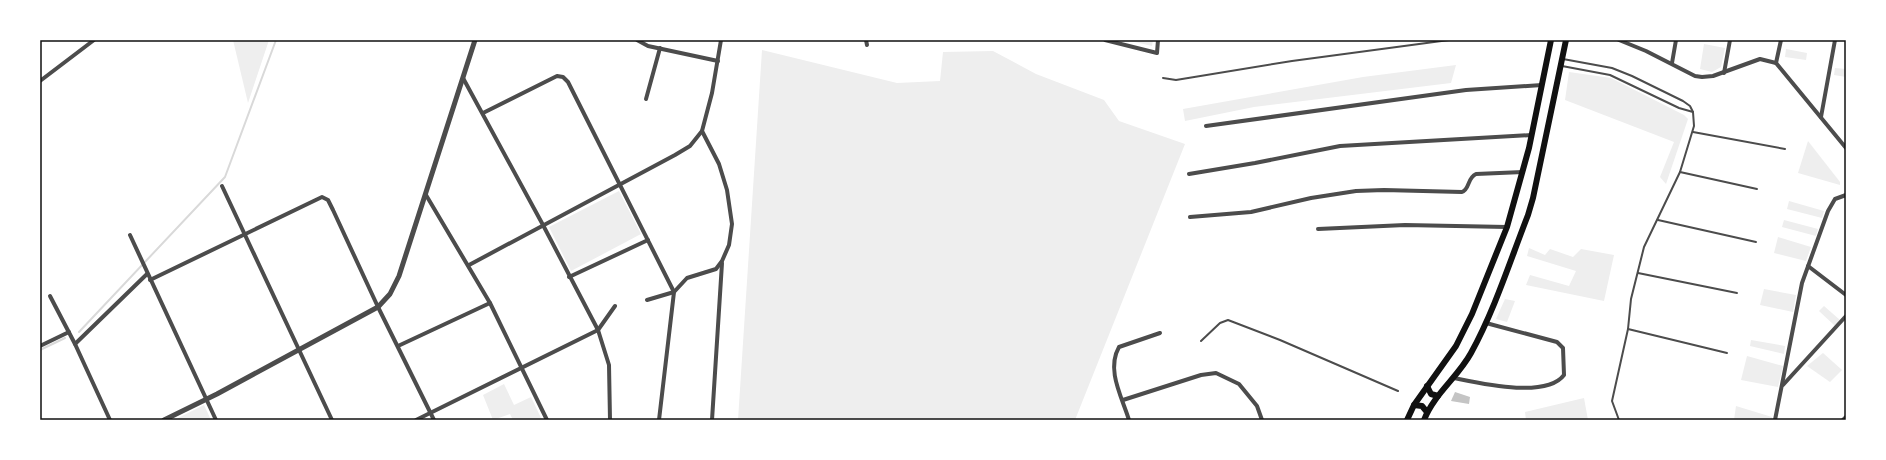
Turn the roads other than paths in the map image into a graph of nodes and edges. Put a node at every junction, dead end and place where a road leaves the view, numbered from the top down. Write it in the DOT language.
graph roads {
  1 [pos="94,40"];
  2 [pos="476,40"];
  3 [pos="637,40"];
  4 [pos="721,40"];
  5 [pos="1105,40"];
  6 [pos="1158,40"];
  7 [pos="1449,40"];
  8 [pos="1551,40"];
  9 [pos="1566,40"];
  10 [pos="1619,40"];
  11 [pos="1676,40"];
  12 [pos="1730,40"];
  13 [pos="1781,40"];
  14 [pos="1835,40"];
  15 [pos="1625,41"];
  16 [pos="660,48"];
  17 [pos="1563,59"];
  18 [pos="718,61"];
  19 [pos="1672,63"];
  20 [pos="1776,64"];
  21 [pos="1562,66"];
  22 [pos="1724,73"];
  23 [pos="463,78"];
  24 [pos="1163,78"];
  25 [pos="40,81"];
  26 [pos="1542,85"];
  27 [pos="646,99"];
  28 [pos="1693,112"];
  29 [pos="483,113"];
  30 [pos="1820,117"];
  31 [pos="1206,126"];
  32 [pos="702,130"];
  33 [pos="1693,132"];
  34 [pos="1532,135"];
  35 [pos="1846,148"];
  36 [pos="1785,149"];
  37 [pos="1523,172"];
  38 [pos="1680,172"];
  39 [pos="1189,174"];
  40 [pos="621,184"];
  41 [pos="222,186"];
  42 [pos="1757,189"];
  43 [pos="426,195"];
  44 [pos="1846,195"];
  45 [pos="1190,217"];
  46 [pos="1658,220"];
  47 [pos="543,225"];
  48 [pos="1507,227"];
  49 [pos="1318,229"];
  50 [pos="246,233"];
  51 [pos="130,235"];
  52 [pos="648,240"];
  53 [pos="1756,242"];
  54 [pos="722,261"];
  55 [pos="469,265"];
  56 [pos="1808,266"];
  57 [pos="1638,273"];
  58 [pos="147,274"];
  59 [pos="570,277"];
  60 [pos="150,280"];
  61 [pos="674,292"];
  62 [pos="1736,293"];
  63 [pos="1846,295"];
  64 [pos="50,296"];
  65 [pos="646,300"];
  66 [pos="490,303"];
  67 [pos="615,306"];
  68 [pos="378,307"];
  69 [pos="1846,316"];
  70 [pos="1486,323"];
  71 [pos="1628,329"];
  72 [pos="598,330"];
  73 [pos="69,332"];
  74 [pos="1160,333"];
  75 [pos="1202,341"];
  76 [pos="75,344"];
  77 [pos="40,346"];
  78 [pos="398,346"];
  79 [pos="300,349"];
  80 [pos="1727,353"];
  81 [pos="522,367"];
  82 [pos="1454,378"];
  83 [pos="1783,385"];
  84 [pos="1427,386"];
  85 [pos="1398,391"];
  86 [pos="1438,396"];
  87 [pos="206,399"];
  88 [pos="1123,400"];
  89 [pos="1414,405"];
  90 [pos="1427,412"];
  91 [pos="430,413"];
  92 [pos="1846,417"];
  93 [pos="110,420"];
  94 [pos="164,420"];
  95 [pos="216,420"];
  96 [pos="332,420"];
  97 [pos="416,420"];
  98 [pos="434,420"];
  99 [pos="546,420"];
  100 [pos="610,420"];
  101 [pos="659,420"];
  102 [pos="712,420"];
  103 [pos="1129,420"];
  104 [pos="1262,420"];
  105 [pos="1407,420"];
  106 [pos="1424,420"];
  107 [pos="1619,420"];
  108 [pos="1775,420"];
  109 [pos="1843,420"];
  1 -- 25 [label="street"];
  2 -- 23 [label="street"];
  3 -- 16 [label="street"];
  4 -- 18 [label="street"];
  5 -- 6 [label="street"];
  7 -- 24 [label="lane"];
  8 -- 26 [label="main road"];
  9 -- 17 [label="main road"];
  10 -- 15 [label="street"];
  11 -- 19 [label="street"];
  12 -- 22 [label="street"];
  13 -- 20 [label="street"];
  14 -- 30 [label="street"];
  15 -- 19 [label="street"];
  16 -- 18 [label="street"];
  16 -- 27 [label="street"];
  17 -- 21 [label="main road"];
  17 -- 28 [label="lane"];
  18 -- 32 [label="street"];
  19 -- 22 [label="street"];
  20 -- 22 [label="street"];
  20 -- 30 [label="street"];
  21 -- 28 [label="lane"];
  21 -- 70 [label="main road"];
  23 -- 29 [label="street"];
  23 -- 43 [label="street"];
  26 -- 31 [label="street"];
  26 -- 34 [label="main road"];
  28 -- 33 [label="lane"];
  29 -- 40 [label="street"];
  29 -- 47 [label="street"];
  30 -- 35 [label="street"];
  32 -- 40 [label="street"];
  32 -- 54 [label="street"];
  33 -- 36 [label="lane"];
  33 -- 38 [label="lane"];
  34 -- 37 [label="main road"];
  34 -- 39 [label="street"];
  37 -- 45 [label="street"];
  37 -- 48 [label="main road"];
  38 -- 42 [label="lane"];
  38 -- 46 [label="lane"];
  40 -- 47 [label="street"];
  40 -- 52 [label="street"];
  41 -- 50 [label="street"];
  43 -- 55 [label="street"];
  43 -- 68 [label="street"];
  44 -- 56 [label="street"];
  46 -- 53 [label="lane"];
  46 -- 57 [label="lane"];
  47 -- 55 [label="street"];
  47 -- 59 [label="street"];
  48 -- 49 [label="street"];
  48 -- 84 [label="main road"];
  50 -- 60 [label="street"];
  50 -- 68 [label="street"];
  50 -- 79 [label="street"];
  51 -- 58 [label="street"];
  52 -- 59 [label="street"];
  52 -- 61 [label="street"];
  54 -- 61 [label="street"];
  54 -- 102 [label="street"];
  55 -- 66 [label="street"];
  56 -- 63 [label="street"];
  56 -- 83 [label="street"];
  57 -- 62 [label="lane"];
  57 -- 71 [label="lane"];
  58 -- 60 [label="street"];
  58 -- 76 [label="street"];
  59 -- 72 [label="street"];
  60 -- 87 [label="street"];
  61 -- 65 [label="street"];
  61 -- 101 [label="street"];
  64 -- 73 [label="street"];
  66 -- 78 [label="street"];
  66 -- 81 [label="street"];
  67 -- 72 [label="street"];
  68 -- 78 [label="street"];
  68 -- 79 [label="street"];
  69 -- 83 [label="street"];
  70 -- 82 [label="main road"];
  70 -- 82 [label="street"];
  71 -- 80 [label="lane"];
  71 -- 107 [label="lane"];
  72 -- 81 [label="street"];
  72 -- 100 [label="street"];
  73 -- 76 [label="street"];
  73 -- 77 [label="street"];
  74 -- 88 [label="street"];
  75 -- 85 [label="lane"];
  76 -- 93 [label="street"];
  78 -- 91 [label="street"];
  79 -- 87 [label="street"];
  79 -- 96 [label="street"];
  81 -- 91 [label="street"];
  81 -- 99 [label="street"];
  82 -- 86 [label="main road"];
  83 -- 108 [label="street"];
  84 -- 86 [label="main road"];
  84 -- 89 [label="main road"];
  86 -- 90 [label="main road"];
  87 -- 94 [label="street"];
  87 -- 95 [label="street"];
  88 -- 103 [label="street"];
  88 -- 104 [label="street"];
  89 -- 90 [label="main road"];
  89 -- 105 [label="main road"];
  90 -- 106 [label="main road"];
  91 -- 97 [label="street"];
  91 -- 98 [label="street"];
  92 -- 109 [label="street"];
}
